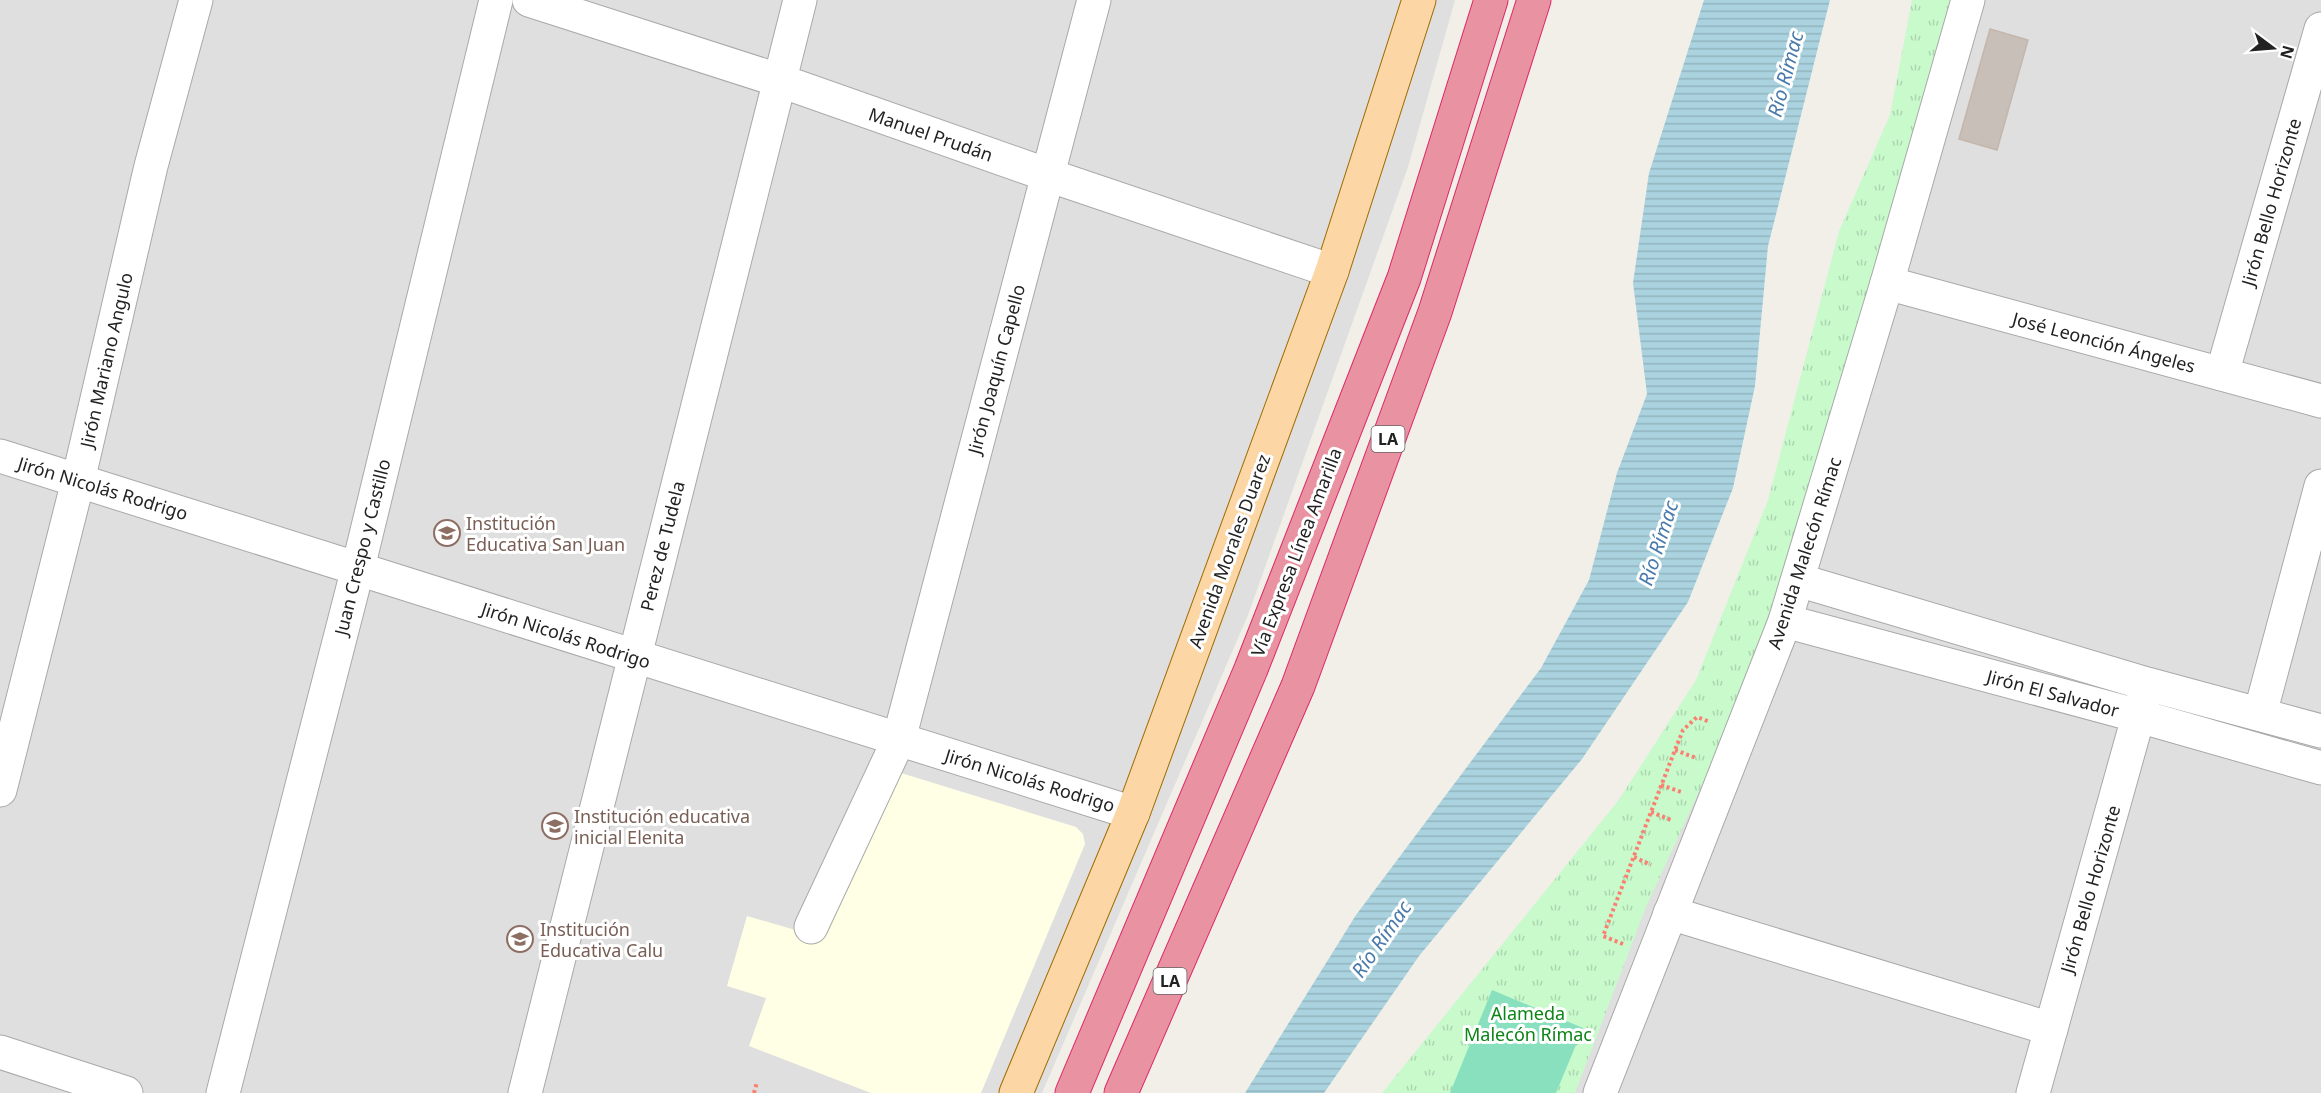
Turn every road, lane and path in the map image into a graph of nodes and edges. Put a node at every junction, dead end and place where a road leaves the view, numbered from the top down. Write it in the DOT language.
graph roads {
  1 [pos="196,0"];
  2 [pos="496,0"];
  3 [pos="529,0"];
  4 [pos="800,0"];
  5 [pos="1094,0"];
  6 [pos="1419,0"];
  7 [pos="1491,0"];
  8 [pos="1534,0"];
  9 [pos="1968,0"];
  10 [pos="2321,29"];
  11 [pos="778,80"];
  12 [pos="1048,175"];
  13 [pos="1332,271"];
  14 [pos="1887,283"];
  15 [pos="2222,374"];
  16 [pos="2321,401"];
  17 [pos="0,456"];
  18 [pos="78,481"];
  19 [pos="2321,486"];
  20 [pos="358,568"];
  21 [pos="1798,580"];
  22 [pos="1785,621"];
  23 [pos="634,656"];
  24 [pos="2146,684"];
  25 [pos="2260,714"];
  26 [pos="2139,716"];
  27 [pos="1719,726"];
  28 [pos="2321,731"];
  29 [pos="899,739"];
  30 [pos="1675,750"];
  31 [pos="1703,761"];
  32 [pos="2321,768"];
  33 [pos="1661,785"];
  34 [pos="0,790"];
  35 [pos="1687,794"];
  36 [pos="1133,813"];
  37 [pos="1670,913"];
  38 [pos="812,927"];
  39 [pos="1627,945"];
  40 [pos="2051,1029"];
  41 [pos="0,1052"];
  42 [pos="757,1082"];
  43 [pos="126,1093"];
  44 [pos="223,1093"];
  45 [pos="525,1093"];
  46 [pos="754,1093"];
  47 [pos="1016,1093"];
  48 [pos="1072,1093"];
  49 [pos="1121,1093"];
  50 [pos="1600,1093"];
  51 [pos="2033,1093"];
  1 -- 18 [label="street, Jirón Mariano Angulo"];
  2 -- 20 [label="street, Juan Crespo y Castillo"];
  3 -- 11 [label="street, Manuel Prudán"];
  4 -- 11 [label="street, Perez de Tudela"];
  5 -- 12 [label="street, Jirón Joaquín Capello"];
  6 -- 13 [label="main road, Avenida Morales Duarez"];
  7 -- 48 [label="highway, Vía Expresa Línea Amarilla / LA"];
  8 -- 49 [label="highway, LA"];
  9 -- 14 [label="street, Avenida Malecón Rímac"];
  10 -- 15 [label="street, Jirón Bello Horizonte"];
  11 -- 12 [label="street, Manuel Prudán"];
  11 -- 23 [label="street, Perez de Tudela"];
  12 -- 13 [label="street, Manuel Prudán"];
  12 -- 29 [label="street, Jirón Joaquín Capello"];
  13 -- 36 [label="main road, Avenida Morales Duarez"];
  14 -- 15 [label="street, José Leonción Ángeles"];
  14 -- 21 [label="street, Avenida Malecón Rímac"];
  15 -- 16 [label="street, José Leonción Ángeles"];
  17 -- 18 [label="street, Jirón Nicolás Rodrigo"];
  18 -- 20 [label="street, Jirón Nicolás Rodrigo"];
  18 -- 34 [label="street, Jirón Mariano Angulo"];
  19 -- 25 [label="street"];
  20 -- 23 [label="street, Jirón Nicolás Rodrigo"];
  20 -- 44 [label="street, Juan Crespo y Castillo"];
  21 -- 22 [label="street, Avenida Malecón Rímac"];
  21 -- 24 [label="street, Jirón El Salvador"];
  22 -- 26 [label="street, Jirón El Salvador"];
  22 -- 37 [label="street, Avenida Malecón Rímac"];
  23 -- 29 [label="street, Jirón Nicolás Rodrigo"];
  23 -- 45 [label="street, Perez de Tudela"];
  24 -- 25 [label="street, Jirón El Salvador"];
  24 -- 26 [label="street, Jirón Bello Horizonte"];
  25 -- 28 [label="street, Jirón El Salvador"];
  26 -- 32 [label="street, Jirón El Salvador"];
  26 -- 40 [label="street, Jirón Bello Horizonte"];
  27 -- 30 [label="path"];
  29 -- 36 [label="street, Jirón Nicolás Rodrigo"];
  29 -- 38 [label="street, Jirón Joaquín Capello"];
  30 -- 31 [label="path"];
  30 -- 33 [label="path"];
  33 -- 35 [label="path"];
  33 -- 39 [label="path"];
  36 -- 47 [label="main road, Avenida Morales Duarez"];
  37 -- 40 [label="street"];
  37 -- 50 [label="street, Avenida Malecón Rímac"];
  40 -- 51 [label="street, Jirón Bello Horizonte"];
  41 -- 43 [label="street"];
  42 -- 46 [label="path"];
}
